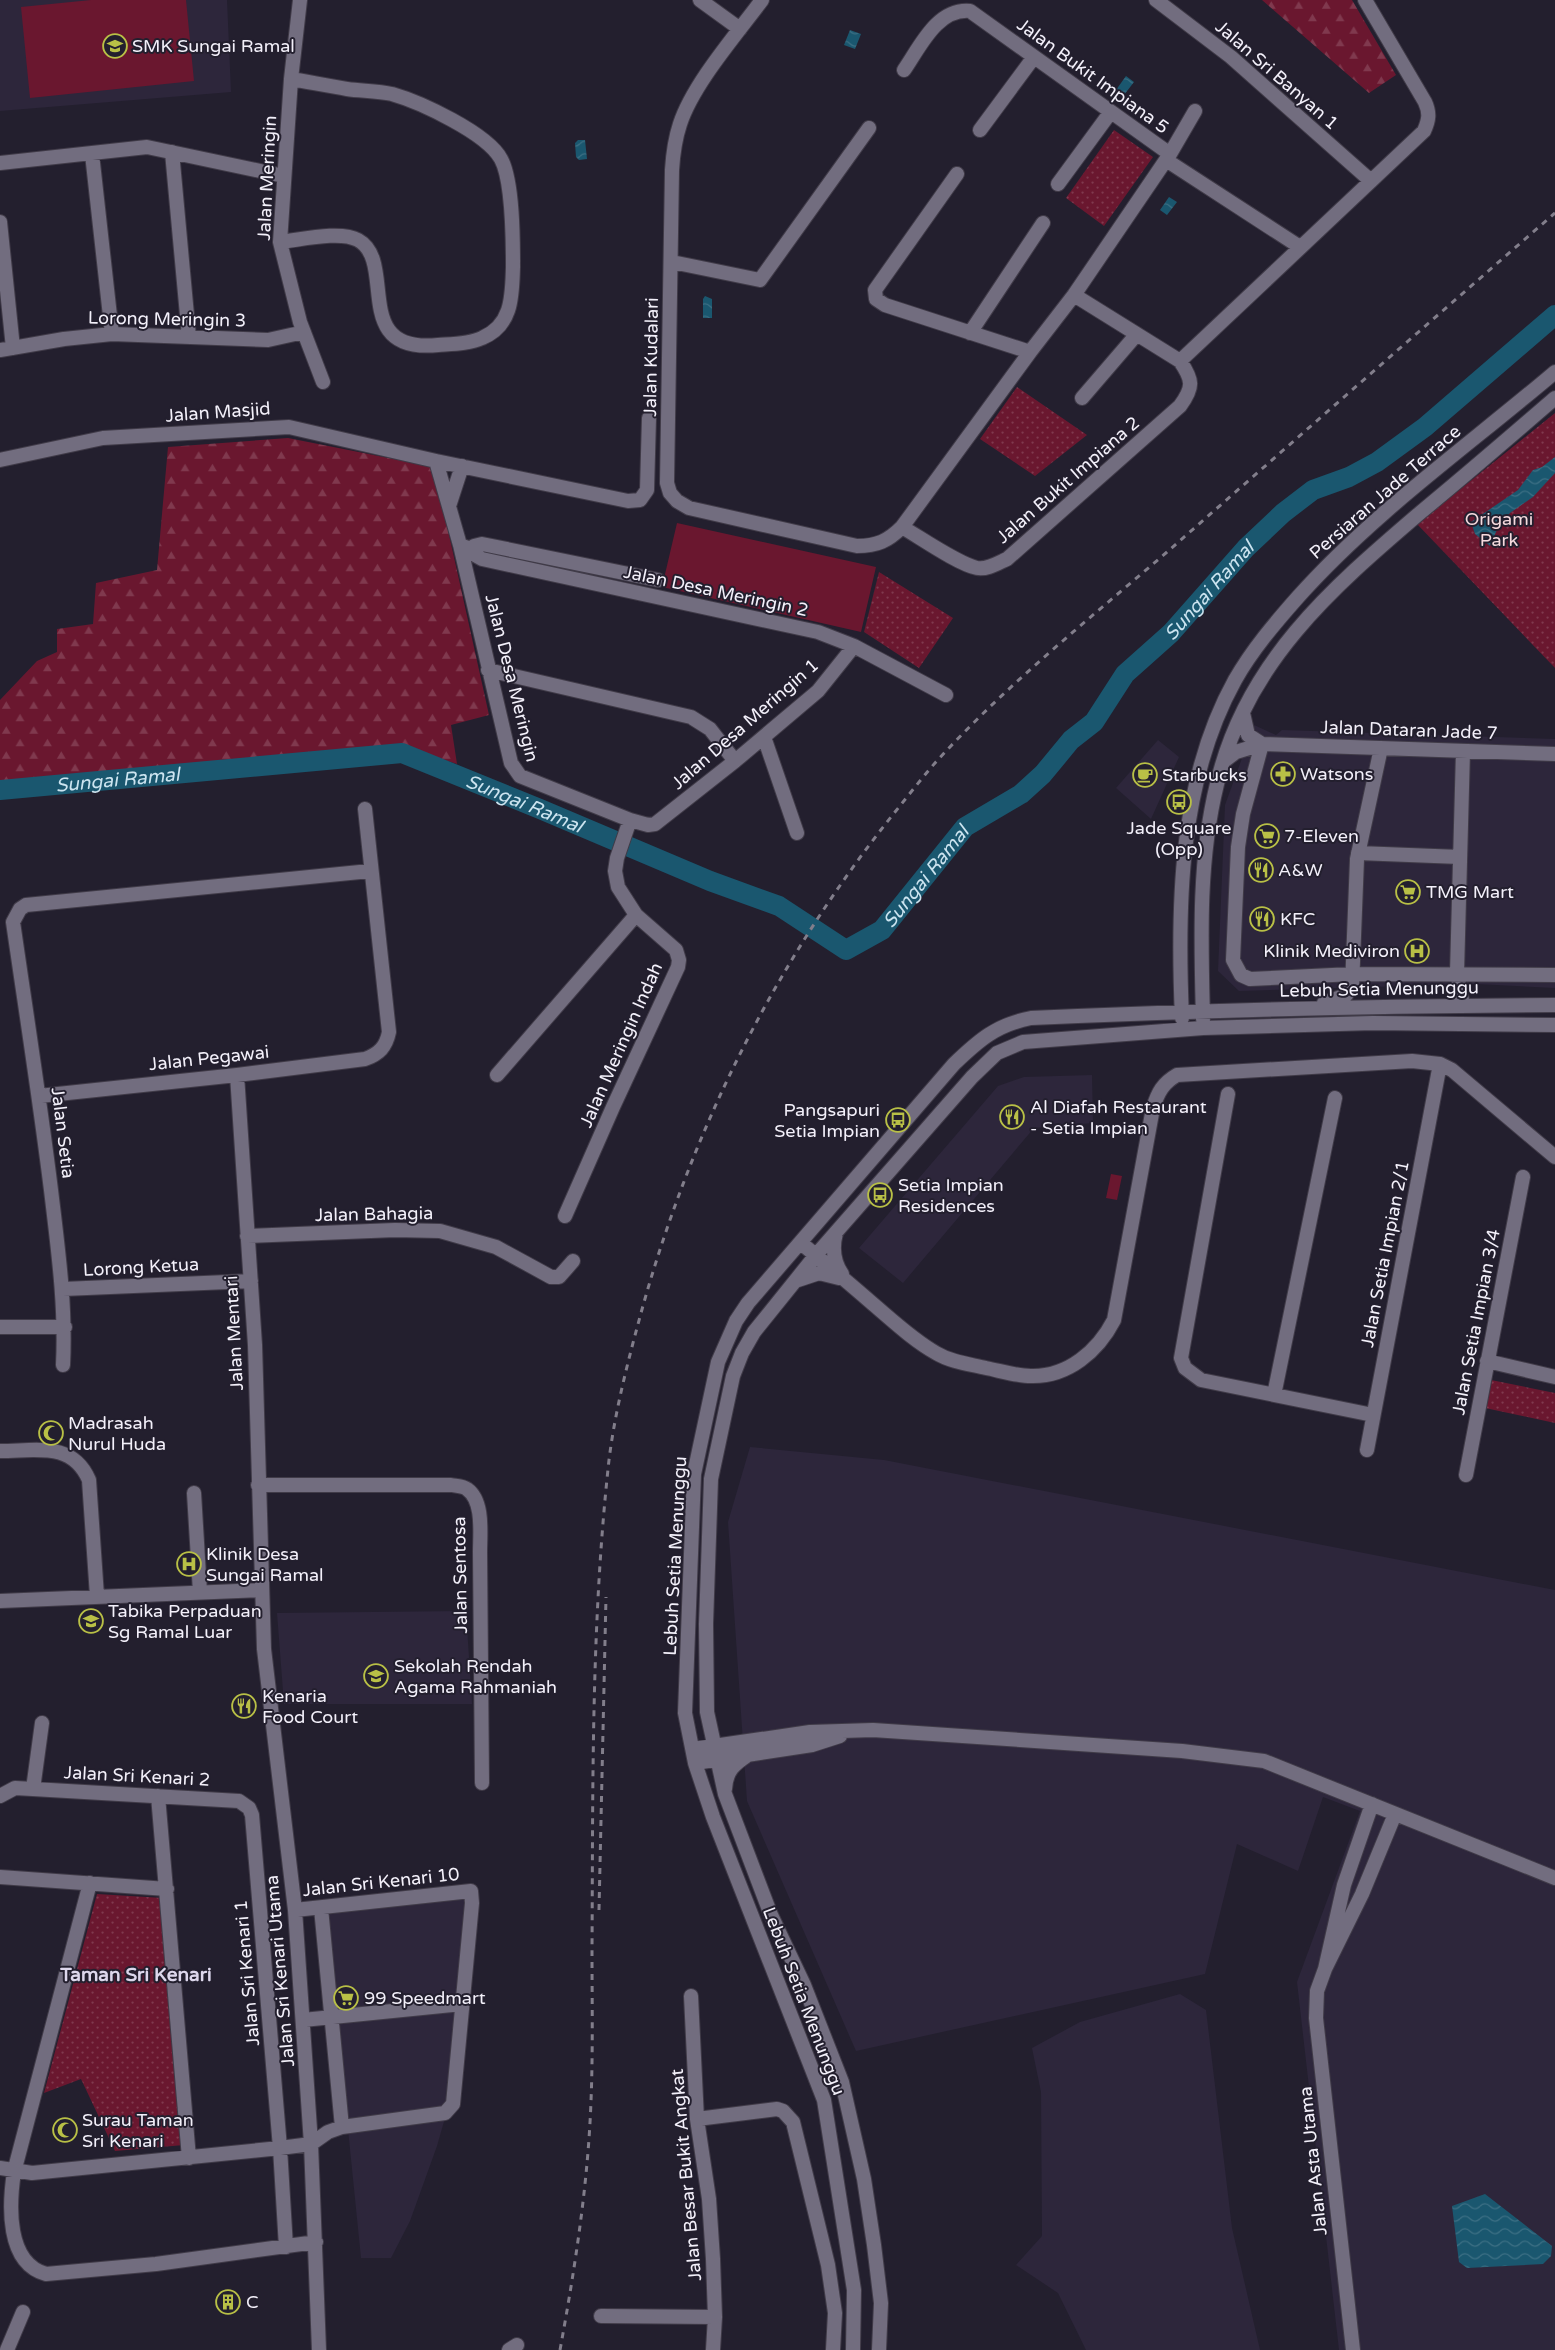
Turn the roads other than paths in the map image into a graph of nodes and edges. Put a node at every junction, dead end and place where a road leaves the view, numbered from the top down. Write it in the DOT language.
graph roads {
  1 [pos="300,0"];
  2 [pos="700,0"];
  3 [pos="762,0"];
  4 [pos="1156,0"];
  5 [pos="1365,0"];
  6 [pos="740,30"];
  7 [pos="1034,57"];
  8 [pos="904,70"];
  9 [pos="291,79"];
  10 [pos="1195,111"];
  11 [pos="1110,113"];
  12 [pos="869,128"];
  13 [pos="980,130"];
  14 [pos="172,152"];
  15 [pos="92,154"];
  16 [pos="1168,157"];
  17 [pos="0,162"];
  18 [pos="957,174"];
  19 [pos="284,176"];
  20 [pos="1371,182"];
  21 [pos="1058,184"];
  22 [pos="0,222"];
  23 [pos="1043,223"];
  24 [pos="280,242"];
  25 [pos="1300,247"];
  26 [pos="672,262"];
  27 [pos="1074,295"];
  28 [pos="304,332"];
  29 [pos="970,333"];
  30 [pos="112,334"];
  31 [pos="1137,334"];
  32 [pos="189,337"];
  33 [pos="6,349"];
  34 [pos="1030,352"];
  35 [pos="1180,360"];
  36 [pos="1555,372"];
  37 [pos="323,382"];
  38 [pos="1082,398"];
  39 [pos="1555,398"];
  40 [pos="649,418"];
  41 [pos="0,460"];
  42 [pos="436,461"];
  43 [pos="462,466"];
  44 [pos="449,506"];
  45 [pos="902,527"];
  46 [pos="466,547"];
  47 [pos="658,580"];
  48 [pos="854,646"];
  49 [pos="488,670"];
  50 [pos="946,695"];
  51 [pos="1243,713"];
  52 [pos="764,737"];
  53 [pos="1262,744"];
  54 [pos="1381,748"];
  55 [pos="1463,751"];
  56 [pos="1555,754"];
  57 [pos="735,761"];
  58 [pos="1224,761"];
  59 [pos="365,809"];
  60 [pos="630,820"];
  61 [pos="655,824"];
  62 [pos="797,833"];
  63 [pos="1358,853"];
  64 [pos="1460,857"];
  65 [pos="370,871"];
  66 [pos="636,915"];
  67 [pos="1457,973"];
  68 [pos="1353,974"];
  69 [pos="1555,975"];
  70 [pos="1555,1005"];
  71 [pos="1463,1006"];
  72 [pos="1304,1009"];
  73 [pos="1203,1010"];
  74 [pos="1182,1011"];
  75 [pos="1555,1025"];
  76 [pos="1203,1028"];
  77 [pos="1182,1029"];
  78 [pos="1440,1064"];
  79 [pos="237,1075"];
  80 [pos="497,1075"];
  81 [pos="1228,1094"];
  82 [pos="39,1096"];
  83 [pos="1335,1098"];
  84 [pos="1555,1157"];
  85 [pos="1523,1177"];
  86 [pos="565,1216"];
  87 [pos="836,1232"];
  88 [pos="247,1236"];
  89 [pos="801,1242"];
  90 [pos="816,1255"];
  91 [pos="573,1261"];
  92 [pos="251,1280"];
  93 [pos="796,1280"];
  94 [pos="847,1281"];
  95 [pos="63,1289"];
  96 [pos="0,1327"];
  97 [pos="65,1327"];
  98 [pos="1487,1361"];
  99 [pos="63,1365"];
  100 [pos="1555,1377"];
  101 [pos="1274,1395"];
  102 [pos="1373,1414"];
  103 [pos="1367,1450"];
  104 [pos="0,1452"];
  105 [pos="1466,1475"];
  106 [pos="258,1485"];
  107 [pos="194,1493"];
  108 [pos="260,1590"];
  109 [pos="200,1592"];
  110 [pos="96,1596"];
  111 [pos="0,1601"];
  112 [pos="42,1723"];
  113 [pos="852,1732"];
  114 [pos="716,1752"];
  115 [pos="749,1754"];
  116 [pos="694,1756"];
  117 [pos="482,1783"];
  118 [pos="33,1789"];
  119 [pos="725,1794"];
  120 [pos="0,1796"];
  121 [pos="158,1796"];
  122 [pos="239,1801"];
  123 [pos="1372,1804"];
  124 [pos="1395,1814"];
  125 [pos="0,1878"];
  126 [pos="1555,1878"];
  127 [pos="90,1884"];
  128 [pos="167,1889"];
  129 [pos="321,1908"];
  130 [pos="295,1910"];
  131 [pos="1325,1970"];
  132 [pos="691,1996"];
  133 [pos="462,2004"];
  134 [pos="332,2018"];
  135 [pos="303,2020"];
  136 [pos="697,2119"];
  137 [pos="342,2127"];
  138 [pos="312,2144"];
  139 [pos="280,2148"];
  140 [pos="189,2158"];
  141 [pos="0,2168"];
  142 [pos="14,2172"];
  143 [pos="316,2242"];
  144 [pos="286,2247"];
  145 [pos="23,2312"];
  146 [pos="601,2316"];
  147 [pos="716,2317"];
  148 [pos="6,2350"];
  149 [pos="319,2350"];
  150 [pos="713,2350"];
  151 [pos="833,2350"];
  152 [pos="853,2350"];
  153 [pos="879,2350"];
  154 [pos="1353,2350"];
  1 -- 9 [label="street, Jalan Meringin"];
  2 -- 6 [label="street"];
  3 -- 6 [label="street, Jalan Kudalari"];
  4 -- 20 [label="street, Jalan Sri Banyan 1"];
  5 -- 20 [label="street"];
  6 -- 26 [label="street, Jalan Kudalari"];
  7 -- 8 [label="street, Jalan Bukit Impiana 5"];
  7 -- 11 [label="street, Jalan Bukit Impiana 5"];
  7 -- 13 [label="street"];
  9 -- 19 [label="street, Jalan Meringin"];
  9 -- 24 [label="street"];
  10 -- 16 [label="street"];
  11 -- 16 [label="street, Jalan Bukit Impiana 5"];
  11 -- 21 [label="street"];
  12 -- 26 [label="street"];
  14 -- 15 [label="street"];
  14 -- 19 [label="street"];
  14 -- 32 [label="street"];
  15 -- 17 [label="street"];
  15 -- 30 [label="street"];
  16 -- 25 [label="street, Jalan Bukit Impiana 5"];
  16 -- 27 [label="street"];
  18 -- 29 [label="street"];
  19 -- 24 [label="street, Jalan Meringin"];
  20 -- 25 [label="street"];
  22 -- 33 [label="street"];
  23 -- 29 [label="street"];
  24 -- 28 [label="street, Jalan Meringin"];
  25 -- 35 [label="street"];
  26 -- 45 [label="street, Jalan Kudalari"];
  27 -- 31 [label="street"];
  27 -- 34 [label="street"];
  28 -- 32 [label="street, Lorong Meringin 3"];
  28 -- 37 [label="street, Jalan Meringin"];
  29 -- 34 [label="street"];
  30 -- 32 [label="street, Lorong Meringin 3"];
  30 -- 33 [label="street, Lorong Meringin 3"];
  31 -- 35 [label="street"];
  31 -- 38 [label="street"];
  34 -- 45 [label="street"];
  35 -- 45 [label="street, Jalan Bukit Impiana 2"];
  36 -- 74 [label="street, Persiaran Jade Terrace"];
  39 -- 51 [label="street"];
  40 -- 43 [label="street, Jalan Masjid"];
  41 -- 42 [label="street, Jalan Masjid"];
  42 -- 43 [label="street, Jalan Masjid"];
  42 -- 44 [label="street, Jalan Desa Meringin"];
  43 -- 44 [label="street"];
  44 -- 46 [label="street, Jalan Desa Meringin"];
  46 -- 47 [label="street, Jalan Desa Meringin 2"];
  46 -- 48 [label="street, Jalan Desa Meringin 2"];
  46 -- 49 [label="street, Jalan Desa Meringin"];
  48 -- 50 [label="street, Jalan Desa Meringin 2"];
  48 -- 52 [label="street, Jalan Desa Meringin 1"];
  49 -- 57 [label="street"];
  49 -- 60 [label="street, Jalan Desa Meringin"];
  51 -- 53 [label="street"];
  51 -- 58 [label="street"];
  52 -- 57 [label="street, Jalan Desa Meringin 1"];
  52 -- 62 [label="street"];
  53 -- 54 [label="street, Jalan Dataran Jade 7"];
  53 -- 58 [label="street, Jalan Dataran Jade 7"];
  53 -- 68 [label="street"];
  54 -- 55 [label="street, Jalan Dataran Jade 7"];
  54 -- 63 [label="street"];
  55 -- 56 [label="street, Jalan Dataran Jade 7"];
  55 -- 64 [label="street"];
  57 -- 61 [label="street, Jalan Desa Meringin 1"];
  58 -- 73 [label="street"];
  59 -- 65 [label="street"];
  60 -- 61 [label="street, Jalan Desa Meringin"];
  60 -- 66 [label="street, Jalan Meringin Indah"];
  63 -- 64 [label="street"];
  63 -- 68 [label="street"];
  64 -- 67 [label="street"];
  65 -- 79 [label="street, Jalan Pegawai"];
  65 -- 82 [label="street, Jalan Setia"];
  66 -- 80 [label="street"];
  66 -- 86 [label="street, Jalan Meringin Indah"];
  67 -- 68 [label="street"];
  67 -- 69 [label="street"];
  67 -- 71 [label="street"];
  68 -- 72 [label="street"];
  70 -- 71 [label="street, Lebuh Setia Menunggu"];
  71 -- 72 [label="street, Lebuh Setia Menunggu"];
  72 -- 73 [label="street, Lebuh Setia Menunggu"];
  73 -- 74 [label="street, Lebuh Setia Menunggu"];
  73 -- 76 [label="street"];
  74 -- 77 [label="street, Persiaran Jade Terrace"];
  74 -- 89 [label="street, Lebuh Setia Menunggu"];
  75 -- 76 [label="street, Lebuh Setia Menunggu"];
  76 -- 77 [label="street, Lebuh Setia Menunggu"];
  77 -- 87 [label="street"];
  78 -- 84 [label="street"];
  78 -- 94 [label="street"];
  78 -- 102 [label="street, Jalan Setia Impian 2/1"];
  79 -- 82 [label="street, Jalan Pegawai"];
  79 -- 88 [label="street, Jalan Mentari"];
  81 -- 101 [label="street"];
  82 -- 95 [label="street, Jalan Setia"];
  83 -- 101 [label="street"];
  85 -- 98 [label="street, Jalan Setia Impian 3/4"];
  87 -- 90 [label="street, Lebuh Setia Menunggu"];
  87 -- 94 [label="street"];
  88 -- 91 [label="street, Jalan Bahagia"];
  88 -- 92 [label="street, Jalan Mentari"];
  89 -- 90 [label="street"];
  89 -- 116 [label="street, Lebuh Setia Menunggu"];
  90 -- 93 [label="street, Lebuh Setia Menunggu"];
  90 -- 94 [label="street"];
  92 -- 95 [label="street, Lorong Ketua"];
  92 -- 106 [label="street, Jalan Mentari"];
  93 -- 94 [label="street"];
  93 -- 114 [label="street, Lebuh Setia Menunggu"];
  95 -- 97 [label="street, Jalan Setia"];
  96 -- 97 [label="street"];
  97 -- 99 [label="street, Jalan Setia"];
  98 -- 100 [label="street"];
  98 -- 105 [label="street, Jalan Setia Impian 3/4"];
  101 -- 102 [label="street"];
  102 -- 103 [label="street, Jalan Setia Impian 2/1"];
  104 -- 110 [label="street"];
  106 -- 108 [label="street, Jalan Mentari"];
  106 -- 117 [label="street, Jalan Sentosa"];
  107 -- 109 [label="street"];
  108 -- 109 [label="street"];
  108 -- 130 [label="street, Jalan Sri Kenari Utama"];
  109 -- 110 [label="street"];
  110 -- 111 [label="street"];
  112 -- 118 [label="street"];
  113 -- 114 [label="street"];
  113 -- 115 [label="street"];
  113 -- 123 [label="street"];
  114 -- 115 [label="street"];
  114 -- 116 [label="street"];
  114 -- 119 [label="street, Lebuh Setia Menunggu"];
  115 -- 119 [label="street"];
  116 -- 152 [label="street, Lebuh Setia Menunggu"];
  118 -- 120 [label="street, Jalan Sri Kenari 2"];
  118 -- 121 [label="street, Jalan Sri Kenari 2"];
  119 -- 153 [label="street, Lebuh Setia Menunggu"];
  121 -- 122 [label="street, Jalan Sri Kenari 2"];
  121 -- 128 [label="street"];
  122 -- 139 [label="street, Jalan Sri Kenari 1"];
  123 -- 124 [label="street"];
  123 -- 131 [label="street, Jalan Asta Utama"];
  124 -- 126 [label="street"];
  124 -- 131 [label="street, Jalan Asta Utama"];
  125 -- 127 [label="street"];
  127 -- 128 [label="street"];
  127 -- 142 [label="street"];
  128 -- 140 [label="street"];
  129 -- 130 [label="street, Jalan Sri Kenari 10"];
  129 -- 133 [label="street, Jalan Sri Kenari 10"];
  129 -- 134 [label="street"];
  130 -- 135 [label="street, Jalan Sri Kenari Utama"];
  131 -- 154 [label="street, Jalan Asta Utama"];
  132 -- 136 [label="street, Jalan Besar Bukit Angkat"];
  133 -- 134 [label="street"];
  133 -- 137 [label="street"];
  134 -- 135 [label="street"];
  134 -- 137 [label="street"];
  135 -- 138 [label="street, Jalan Sri Kenari Utama"];
  136 -- 147 [label="street, Jalan Besar Bukit Angkat"];
  136 -- 151 [label="street"];
  137 -- 138 [label="street"];
  138 -- 139 [label="street"];
  138 -- 143 [label="street, Jalan Sri Kenari Utama"];
  139 -- 140 [label="street"];
  139 -- 144 [label="street, Jalan Sri Kenari 1"];
  140 -- 142 [label="street"];
  141 -- 142 [label="street"];
  142 -- 144 [label="street"];
  143 -- 144 [label="street"];
  143 -- 149 [label="street, Jalan Sri Kenari Utama"];
  145 -- 148 [label="street"];
  146 -- 147 [label="street"];
  147 -- 150 [label="street, Jalan Besar Bukit Angkat"];
}
